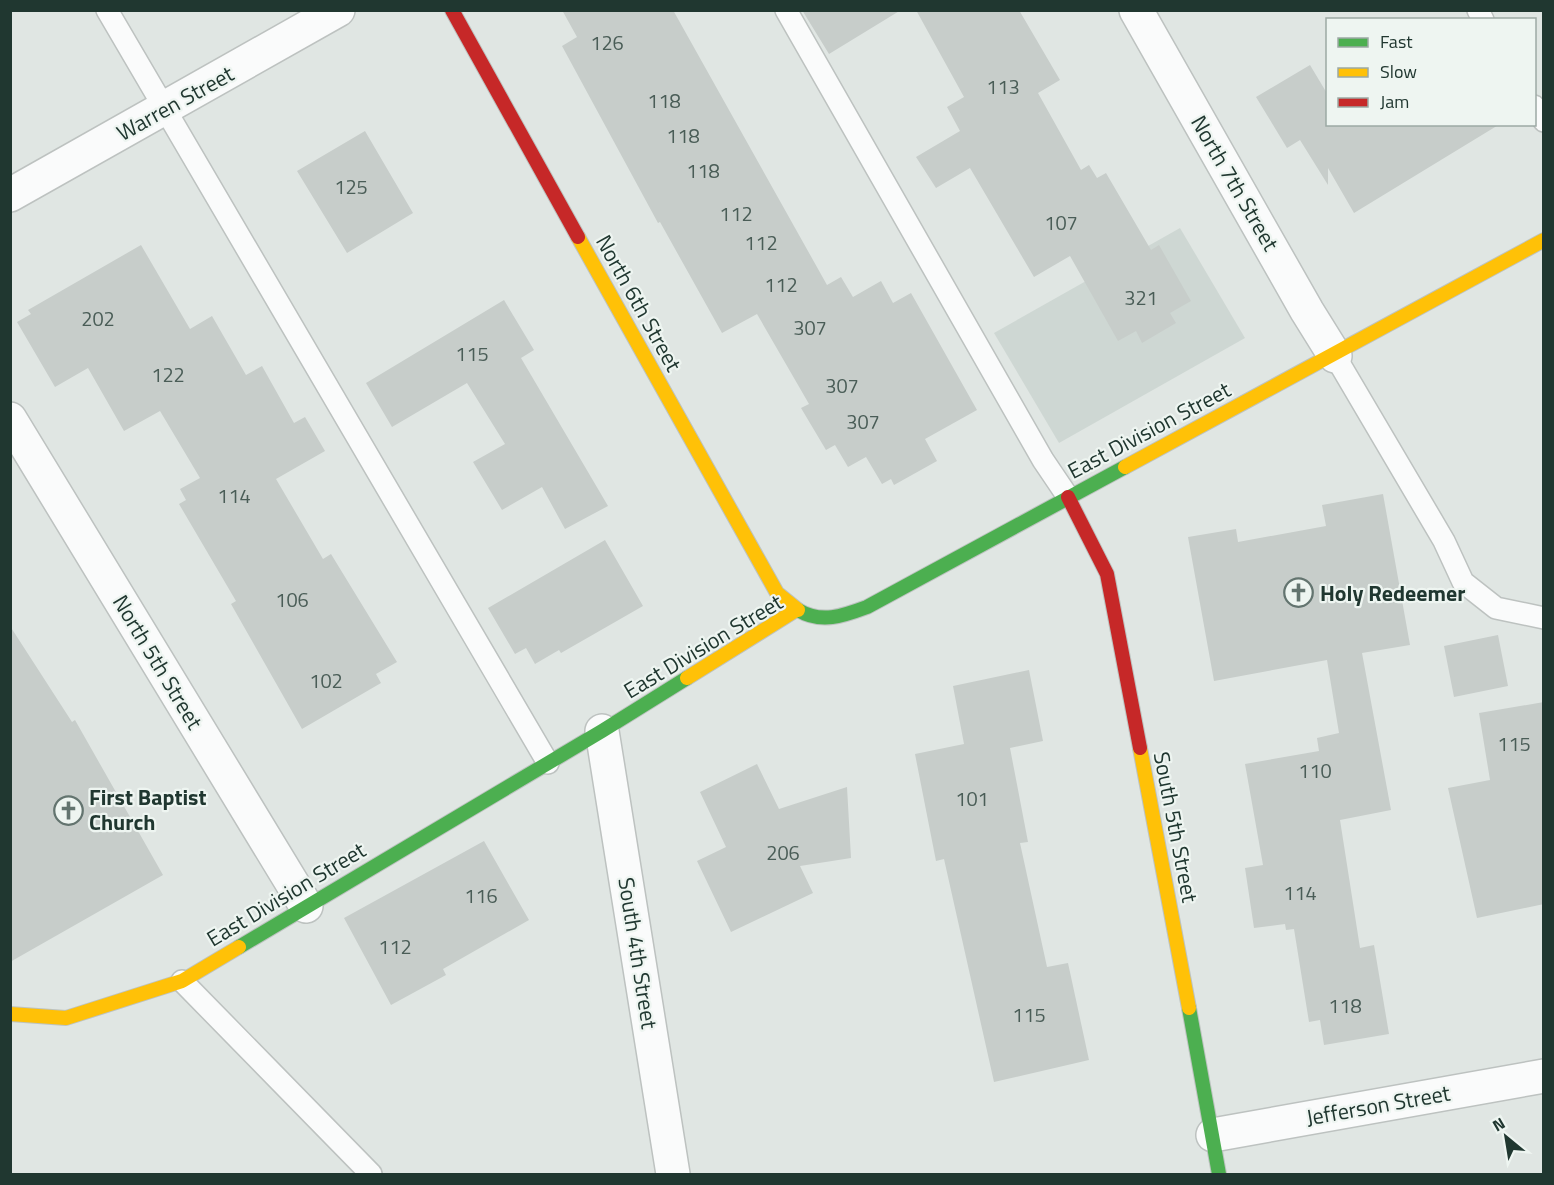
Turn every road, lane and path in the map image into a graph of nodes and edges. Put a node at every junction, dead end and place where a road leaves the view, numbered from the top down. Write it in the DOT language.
graph roads {
  1 [pos="107,10"];
  2 [pos="338,10"];
  3 [pos="453,10"];
  4 [pos="786,10"];
  5 [pos="1136,10"];
  6 [pos="165,108"];
  7 [pos="10,195"];
  8 [pos="1544,240"];
  9 [pos="1335,356"];
  10 [pos="10,419"];
  11 [pos="1068,497"];
  12 [pos="796,610"];
  13 [pos="1544,618"];
  14 [pos="602,731"];
  15 [pos="548,763"];
  16 [pos="306,906"];
  17 [pos="182,981"];
  18 [pos="10,1014"];
  19 [pos="1544,1076"];
  20 [pos="1213,1134"];
  21 [pos="371,1174"];
  22 [pos="673,1174"];
  23 [pos="1219,1174"];
  1 -- 6 [label="lane"];
  2 -- 6 [label="street, Warren Street"];
  3 -- 12 [label="street, North 6th Street"];
  4 -- 11 [label="lane"];
  5 -- 9 [label="street, North 7th Street"];
  6 -- 7 [label="street, Warren Street"];
  6 -- 15 [label="lane"];
  8 -- 9 [label="street, East Division Street"];
  9 -- 11 [label="street, East Division Street"];
  9 -- 13 [label="lane"];
  10 -- 16 [label="street, North 5th Street"];
  11 -- 12 [label="street, East Division Street"];
  11 -- 20 [label="street, South 5th Street"];
  12 -- 14 [label="street, East Division Street"];
  14 -- 15 [label="street, East Division Street"];
  14 -- 22 [label="street, South 4th Street"];
  15 -- 16 [label="street, East Division Street"];
  16 -- 17 [label="street, East Division Street"];
  17 -- 18 [label="street, East Division Street"];
  17 -- 21 [label="lane"];
  19 -- 20 [label="street, Jefferson Street"];
  20 -- 23 [label="street, South 5th Street"];
}
